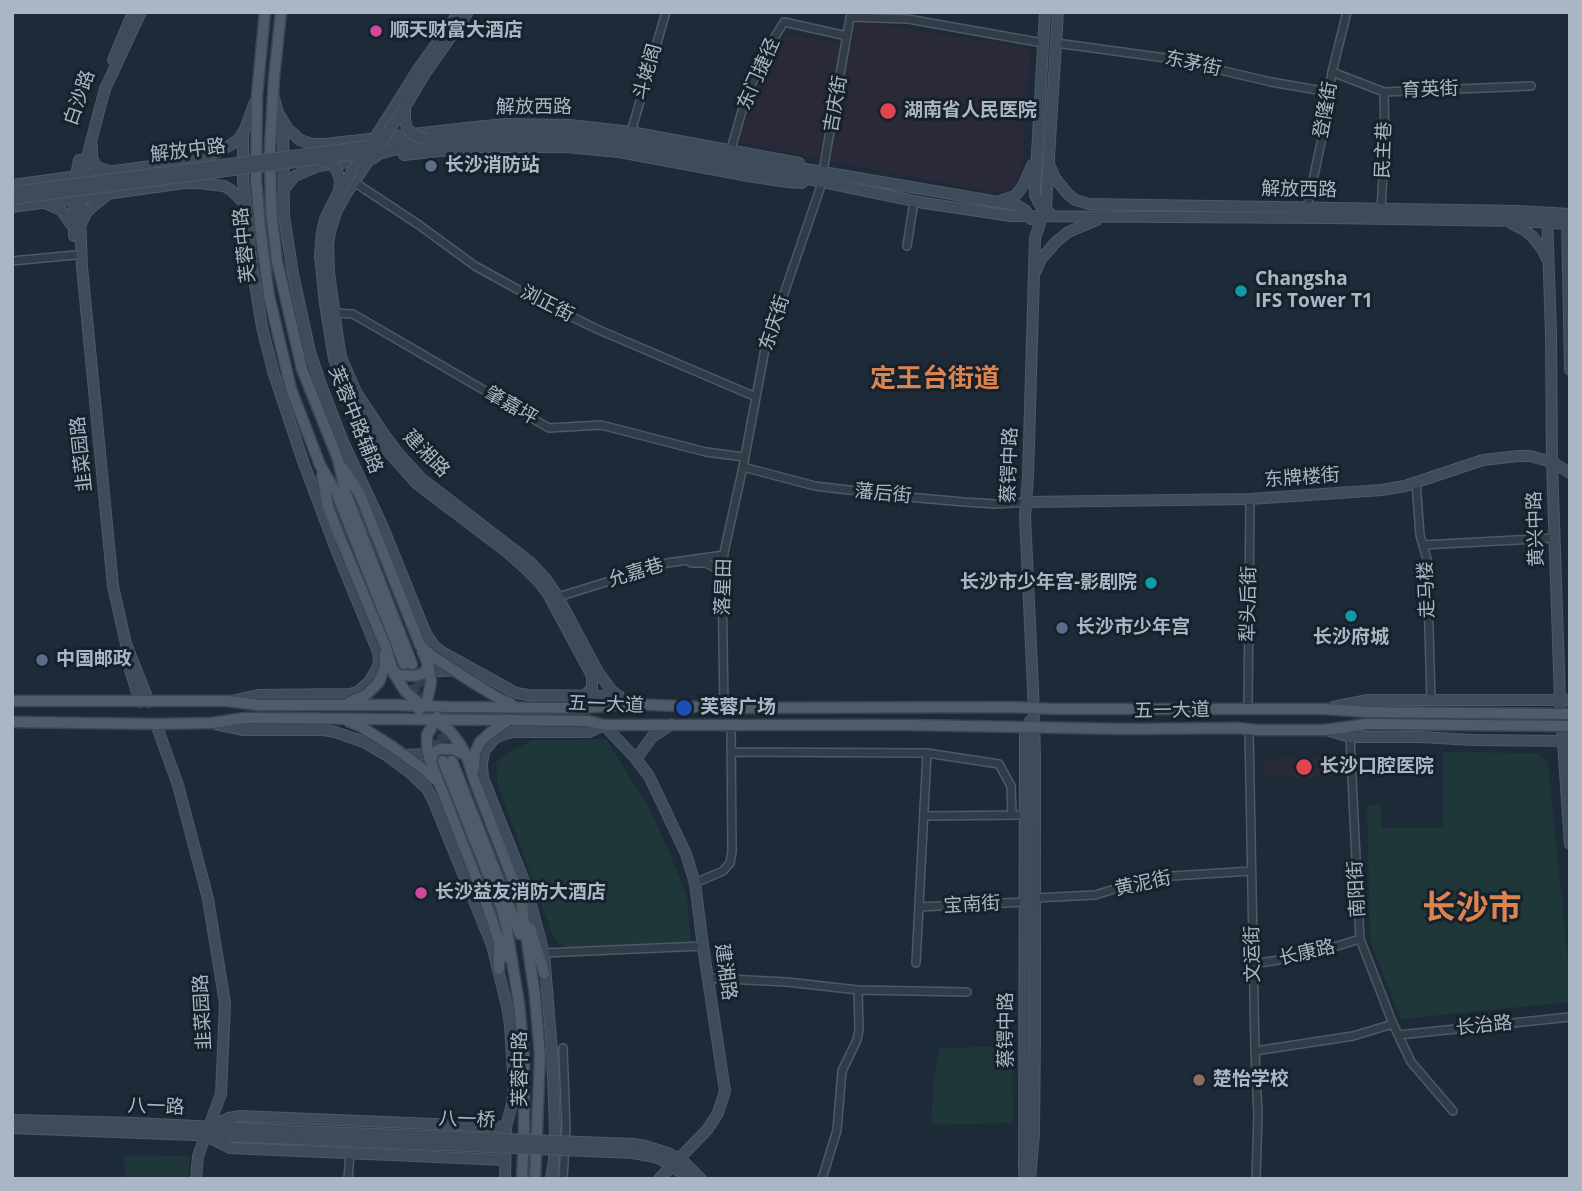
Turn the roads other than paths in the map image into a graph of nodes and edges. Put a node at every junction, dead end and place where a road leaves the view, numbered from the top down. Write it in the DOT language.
graph roads {
  1 [pos="133,12"];
  2 [pos="141,12"];
  3 [pos="265,12"];
  4 [pos="281,12"];
  5 [pos="459,12"];
  6 [pos="468,12"];
  7 [pos="666,12"];
  8 [pos="1045,12"];
  9 [pos="1058,12"];
  10 [pos="1347,12"];
  11 [pos="850,15"];
  12 [pos="847,36"];
  13 [pos="1043,43"];
  14 [pos="1056,43"];
  15 [pos="1332,72"];
  16 [pos="1531,86"];
  17 [pos="274,91"];
  18 [pos="1329,92"];
  19 [pos="1384,92"];
  20 [pos="257,95"];
  21 [pos="405,107"];
  22 [pos="283,122"];
  23 [pos="243,132"];
  24 [pos="631,132"];
  25 [pos="92,136"];
  26 [pos="427,139"];
  27 [pos="368,149"];
  28 [pos="731,149"];
  29 [pos="393,150"];
  30 [pos="1037,155"];
  31 [pos="80,157"];
  32 [pos="313,160"];
  33 [pos="1048,162"];
  34 [pos="756,165"];
  35 [pos="363,169"];
  36 [pos="823,171"];
  37 [pos="110,172"];
  38 [pos="79,176"];
  39 [pos="52,180"];
  40 [pos="354,182"];
  41 [pos="822,183"];
  42 [pos="12,185"];
  43 [pos="339,191"];
  44 [pos="12,192"];
  45 [pos="283,192"];
  46 [pos="111,193"];
  47 [pos="77,198"];
  48 [pos="12,200"];
  49 [pos="914,201"];
  50 [pos="999,202"];
  51 [pos="39,203"];
  52 [pos="245,205"];
  53 [pos="12,207"];
  54 [pos="1307,208"];
  55 [pos="1381,209"];
  56 [pos="1044,213"];
  57 [pos="1029,216"];
  58 [pos="1105,217"];
  59 [pos="1548,218"];
  60 [pos="272,219"];
  61 [pos="1569,219"];
  62 [pos="1501,221"];
  63 [pos="260,227"];
  64 [pos="77,229"];
  65 [pos="1035,238"];
  66 [pos="907,246"];
  67 [pos="75,255"];
  68 [pos="12,261"];
  69 [pos="1569,262"];
  70 [pos="1549,265"];
  71 [pos="1034,275"];
  72 [pos="334,313"];
  73 [pos="1570,370"];
  74 [pos="756,397"];
  75 [pos="744,457"];
  76 [pos="338,459"];
  77 [pos="1552,462"];
  78 [pos="320,465"];
  79 [pos="743,467"];
  80 [pos="1570,473"];
  81 [pos="1416,482"];
  82 [pos="1250,499"];
  83 [pos="1027,502"];
  84 [pos="378,527"];
  85 [pos="1554,538"];
  86 [pos="337,542"];
  87 [pos="1423,545"];
  88 [pos="724,555"];
  89 [pos="722,572"];
  90 [pos="556,600"];
  91 [pos="420,645"];
  92 [pos="386,648"];
  93 [pos="428,666"];
  94 [pos="472,669"];
  95 [pos="393,670"];
  96 [pos="374,675"];
  97 [pos="1033,680"];
  98 [pos="497,683"];
  99 [pos="357,692"];
  100 [pos="619,696"];
  101 [pos="1431,700"];
  102 [pos="1565,700"];
  103 [pos="12,701"];
  104 [pos="227,701"];
  105 [pos="144,702"];
  106 [pos="581,702"];
  107 [pos="632,704"];
  108 [pos="342,705"];
  109 [pos="418,707"];
  110 [pos="450,707"];
  111 [pos="525,708"];
  112 [pos="724,708"];
  113 [pos="1248,708"];
  114 [pos="1055,709"];
  115 [pos="1325,709"];
  116 [pos="1570,713"];
  117 [pos="437,717"];
  118 [pos="341,719"];
  119 [pos="400,719"];
  120 [pos="510,720"];
  121 [pos="1032,720"];
  122 [pos="12,722"];
  123 [pos="211,723"];
  124 [pos="156,724"];
  125 [pos="604,724"];
  126 [pos="673,724"];
  127 [pos="731,724"];
  128 [pos="1570,726"];
  129 [pos="1002,727"];
  130 [pos="1055,728"];
  131 [pos="1249,729"];
  132 [pos="1325,730"];
  133 [pos="500,735"];
  134 [pos="1350,737"];
  135 [pos="359,741"];
  136 [pos="1566,741"];
  137 [pos="731,752"];
  138 [pos="483,753"];
  139 [pos="927,753"];
  140 [pos="1030,754"];
  141 [pos="386,755"];
  142 [pos="467,756"];
  143 [pos="636,760"];
  144 [pos="430,762"];
  145 [pos="476,785"];
  146 [pos="442,789"];
  147 [pos="1012,815"];
  148 [pos="1025,815"];
  149 [pos="924,816"];
  150 [pos="1570,844"];
  151 [pos="1251,871"];
  152 [pos="695,883"];
  153 [pos="521,900"];
  154 [pos="1030,900"];
  155 [pos="919,907"];
  156 [pos="1360,939"];
  157 [pos="499,941"];
  158 [pos="703,946"];
  159 [pos="544,953"];
  160 [pos="529,959"];
  161 [pos="916,963"];
  162 [pos="1253,964"];
  163 [pos="511,966"];
  164 [pos="499,969"];
  165 [pos="544,973"];
  166 [pos="708,978"];
  167 [pos="858,990"];
  168 [pos="967,992"];
  169 [pos="1570,1017"];
  170 [pos="1393,1024"];
  171 [pos="1399,1035"];
  172 [pos="563,1048"];
  173 [pos="1255,1051"];
  174 [pos="1453,1111"];
  175 [pos="12,1120"];
  176 [pos="506,1127"];
  177 [pos="12,1128"];
  178 [pos="207,1131"];
  179 [pos="299,1135"];
  180 [pos="351,1153"];
  181 [pos="505,1160"];
  182 [pos="675,1162"];
  183 [pos="196,1179"];
  184 [pos="348,1179"];
  185 [pos="505,1179"];
  186 [pos="522,1179"];
  187 [pos="535,1179"];
  188 [pos="551,1179"];
  189 [pos="563,1179"];
  190 [pos="659,1179"];
  191 [pos="690,1179"];
  192 [pos="701,1179"];
  193 [pos="821,1179"];
  194 [pos="1024,1179"];
  195 [pos="1030,1179"];
  196 [pos="1255,1179"];
  1 -- 31 [label="main road, 白沙路"];
  2 -- 25 [label="main road, 白沙路"];
  3 -- 20 [label="main road, 芙蓉中路"];
  4 -- 17 [label="main road, 芙蓉中路"];
  5 -- 27 [label="main road, bridge"];
  6 -- 21 [label="main road"];
  7 -- 24 [label="street, 斗姥阁"];
  8 -- 13 [label="main road"];
  9 -- 14 [label="main road, 蔡锷中路"];
  10 -- 15 [label="street, 登隆街"];
  11 -- 12 [label="street, 吉庆街"];
  11 -- 13 [label="street"];
  12 -- 28 [label="street, 东门捷径"];
  12 -- 36 [label="street, 吉庆街"];
  13 -- 30 [label="main road"];
  14 -- 18 [label="street, 东茅街"];
  14 -- 33 [label="main road, 蔡锷中路"];
  15 -- 18 [label="street, 登隆街"];
  15 -- 19 [label="street, 育英街"];
  16 -- 19 [label="street, 育英街"];
  17 -- 22 [label="main road"];
  17 -- 60 [label="main road, 芙蓉中路"];
  18 -- 54 [label="street, 登隆街"];
  19 -- 55 [label="street, 民主巷"];
  20 -- 23 [label="main road, 解放中路"];
  20 -- 63 [label="main road, 芙蓉中路"];
  21 -- 26 [label="main road, bridge"];
  21 -- 27 [label="main road, bridge"];
  22 -- 24 [label="main road, 解放西路"];
  22 -- 45 [label="main road, 芙蓉中路辅路"];
  23 -- 37 [label="main road, 解放中路"];
  23 -- 52 [label="main road"];
  24 -- 28 [label="main road, 解放西路"];
  25 -- 37 [label="main road"];
  25 -- 38 [label="main road, 白沙路"];
  26 -- 27 [label="main road, 解放西路, bridge"];
  26 -- 34 [label="main road, 解放西路"];
  27 -- 29 [label="main road, 解放西路, bridge"];
  27 -- 32 [label="main road, 解放中路, bridge"];
  27 -- 35 [label="main road, 建湘路, bridge"];
  27 -- 43 [label="main road, 建湘路, bridge"];
  27 -- 44 [label="main road, 解放中路, bridge"];
  28 -- 36 [label="main road, 解放西路"];
  29 -- 34 [label="main road, 解放西路"];
  29 -- 35 [label="main road, bridge"];
  30 -- 50 [label="main road"];
  30 -- 56 [label="main road"];
  31 -- 38 [label="main road, 白沙路"];
  31 -- 39 [label="main road"];
  32 -- 43 [label="main road, bridge"];
  32 -- 48 [label="main road, 解放中路, bridge"];
  33 -- 54 [label="main road, 解放西路"];
  33 -- 56 [label="main road, 蔡锷中路"];
  34 -- 36 [label="main road, 解放西路"];
  34 -- 41 [label="main road, 解放西路"];
  35 -- 40 [label="main road, 建湘路"];
  36 -- 50 [label="main road, 解放西路"];
  37 -- 38 [label="main road, 解放中路"];
  38 -- 39 [label="main road, 解放中路"];
  38 -- 47 [label="main road, 白沙路"];
  39 -- 42 [label="main road, 解放中路"];
  40 -- 72 [label="main road, 建湘路"];
  40 -- 74 [label="street, 浏正街"];
  41 -- 45 [label="main road, 解放西路"];
  41 -- 49 [label="main road, 解放西路"];
  41 -- 74 [label="street, 东庆街"];
  43 -- 90 [label="main road, 建湘路"];
  45 -- 60 [label="main road, 解放西路"];
  45 -- 84 [label="main road, 芙蓉中路辅路"];
  46 -- 47 [label="main road, 解放中路"];
  46 -- 52 [label="main road, 解放中路"];
  46 -- 64 [label="main road"];
  47 -- 51 [label="main road, 解放中路"];
  47 -- 64 [label="main road, 韭菜园路"];
  49 -- 57 [label="main road, 解放西路"];
  49 -- 66 [label="street"];
  50 -- 57 [label="main road, 解放西路"];
  51 -- 53 [label="main road, 解放中路"];
  51 -- 64 [label="main road"];
  52 -- 63 [label="main road, 解放中路"];
  52 -- 86 [label="main road"];
  54 -- 55 [label="main road, 解放西路"];
  55 -- 59 [label="main road, 解放西路"];
  56 -- 57 [label="main road, 解放西路"];
  56 -- 58 [label="main road, 解放西路"];
  56 -- 65 [label="main road, 蔡锷中路"];
  57 -- 65 [label="main road"];
  58 -- 62 [label="main road, 解放西路"];
  58 -- 71 [label="main road"];
  59 -- 61 [label="main road, 解放西路"];
  59 -- 62 [label="main road, 解放西路"];
  59 -- 70 [label="main road, 黄兴中路"];
  60 -- 76 [label="main road, 芙蓉中路"];
  61 -- 69 [label="main road"];
  62 -- 70 [label="main road"];
  63 -- 78 [label="main road, 芙蓉中路"];
  64 -- 67 [label="main road, 韭菜园路"];
  64 -- 105 [label="main road, 韭菜园路"];
  65 -- 71 [label="main road, 蔡锷中路"];
  67 -- 68 [label="street"];
  67 -- 105 [label="main road, 韭菜园路"];
  69 -- 73 [label="main road"];
  70 -- 77 [label="main road, 黄兴中路"];
  71 -- 83 [label="main road, 蔡锷中路"];
  72 -- 75 [label="street, 肇嘉坪"];
  72 -- 90 [label="main road, 建湘路"];
  74 -- 75 [label="street, 东庆街"];
  75 -- 79 [label="street, 东庆街"];
  76 -- 78 [label="main road, 芙蓉中路"];
  76 -- 84 [label="main road, 芙蓉中路"];
  77 -- 80 [label="main road, 东牌楼街"];
  77 -- 81 [label="main road, 东牌楼街"];
  77 -- 85 [label="main road, 黄兴中路"];
  78 -- 86 [label="main road, 芙蓉中路"];
  79 -- 83 [label="street, 藩后街"];
  79 -- 88 [label="street, 落星田"];
  81 -- 82 [label="main road, 东牌楼街"];
  81 -- 87 [label="street, 走马楼"];
  82 -- 83 [label="main road, 东牌楼街"];
  82 -- 113 [label="street, 犁头后街"];
  83 -- 97 [label="main road, 蔡锷中路"];
  84 -- 91 [label="main road, 芙蓉中路"];
  84 -- 94 [label="main road, 芙蓉中路辅路"];
  85 -- 87 [label="street"];
  85 -- 102 [label="main road, 黄兴中路"];
  86 -- 92 [label="main road, 芙蓉中路, bridge"];
  86 -- 96 [label="main road"];
  87 -- 101 [label="street, 走马楼"];
  88 -- 89 [label="street, 落星田"];
  88 -- 90 [label="street, 允嘉巷"];
  89 -- 90 [label="street, 允嘉巷"];
  89 -- 112 [label="street, 落星田"];
  90 -- 100 [label="main road, 建湘路"];
  90 -- 106 [label="main road, 建湘路"];
  91 -- 93 [label="main road, 芙蓉中路, bridge"];
  91 -- 111 [label="main road, bridge"];
  92 -- 95 [label="main road, 芙蓉中路, bridge"];
  92 -- 108 [label="main road, bridge"];
  93 -- 95 [label="main road, bridge"];
  93 -- 109 [label="main road, bridge"];
  94 -- 96 [label="main road"];
  94 -- 98 [label="main road, 芙蓉中路辅路"];
  95 -- 109 [label="main road, 芙蓉中路, bridge"];
  96 -- 99 [label="main road"];
  97 -- 114 [label="main road"];
  97 -- 121 [label="main road, 蔡锷中路"];
  98 -- 106 [label="main road, 芙蓉中路辅路"];
  98 -- 133 [label="main road"];
  99 -- 104 [label="main road"];
  99 -- 135 [label="main road"];
  100 -- 106 [label="main road, 芙蓉中路辅路"];
  100 -- 107 [label="main road, 建湘路"];
  101 -- 102 [label="main road, 五一大道"];
  101 -- 115 [label="main road, 五一大道"];
  102 -- 136 [label="main road, 黄兴中路"];
  103 -- 105 [label="main road, 五一大道"];
  104 -- 105 [label="main road, 五一大道"];
  104 -- 108 [label="main road, 五一大道, bridge"];
  106 -- 107 [label="main road, 五一大道"];
  106 -- 111 [label="main road, 五一大道, bridge"];
  107 -- 112 [label="main road, 五一大道"];
  108 -- 109 [label="main road, 五一大道, bridge"];
  109 -- 110 [label="main road, 五一大道, bridge"];
  109 -- 117 [label="main road, 芙蓉中路, bridge"];
  109 -- 119 [label="main road, bridge"];
  110 -- 111 [label="main road, 五一大道, bridge"];
  110 -- 117 [label="main road, bridge"];
  112 -- 121 [label="main road, 五一大道"];
  113 -- 114 [label="main road, 五一大道"];
  113 -- 115 [label="main road, 五一大道"];
  114 -- 121 [label="main road, 五一大道"];
  115 -- 116 [label="main road, 五一大道, bridge"];
  117 -- 119 [label="main road, 五一大道, bridge"];
  117 -- 120 [label="main road, 五一大道, bridge"];
  117 -- 142 [label="main road, 芙蓉中路, bridge"];
  117 -- 144 [label="main road, bridge"];
  118 -- 119 [label="main road, 五一大道, bridge"];
  118 -- 123 [label="main road, 五一大道, bridge"];
  118 -- 146 [label="main road, bridge"];
  120 -- 125 [label="main road, 五一大道"];
  120 -- 145 [label="main road, bridge"];
  121 -- 129 [label="main road, 五一大道"];
  121 -- 130 [label="main road, 五一大道"];
  121 -- 140 [label="main road, 蔡锷中路"];
  122 -- 124 [label="main road, 五一大道"];
  123 -- 124 [label="main road, 五一大道"];
  123 -- 135 [label="main road"];
  124 -- 178 [label="main road, 韭菜园路"];
  125 -- 126 [label="main road, 五一大道"];
  125 -- 133 [label="main road"];
  125 -- 143 [label="main road, 建湘路"];
  126 -- 127 [label="main road, 五一大道"];
  126 -- 143 [label="main road"];
  127 -- 129 [label="main road, 五一大道"];
  127 -- 137 [label="street"];
  128 -- 132 [label="main road, 五一大道, bridge"];
  129 -- 140 [label="main road"];
  130 -- 131 [label="main road, 五一大道"];
  130 -- 140 [label="main road"];
  131 -- 132 [label="main road, 五一大道"];
  131 -- 151 [label="street, 文运街"];
  132 -- 134 [label="main road, 五一大道"];
  133 -- 138 [label="main road"];
  134 -- 136 [label="main road, 五一大道"];
  134 -- 156 [label="street, 南阳街"];
  135 -- 141 [label="main road"];
  136 -- 150 [label="main road, 黄兴中路"];
  137 -- 139 [label="street"];
  137 -- 152 [label="street"];
  138 -- 141 [label="main road"];
  138 -- 159 [label="main road"];
  139 -- 147 [label="street"];
  139 -- 149 [label="street"];
  140 -- 148 [label="main road, 蔡锷中路"];
  140 -- 154 [label="main road, 蔡锷中路"];
  141 -- 164 [label="main road"];
  142 -- 144 [label="main road, bridge"];
  142 -- 145 [label="main road, bridge"];
  143 -- 152 [label="main road, 建湘路"];
  144 -- 146 [label="main road, bridge"];
  145 -- 153 [label="main road"];
  146 -- 157 [label="main road, bridge"];
  147 -- 148 [label="street"];
  147 -- 149 [label="street"];
  148 -- 154 [label="main road, 蔡锷中路"];
  149 -- 155 [label="street"];
  151 -- 154 [label="street, 黄泥街"];
  151 -- 162 [label="street, 文运街"];
  152 -- 158 [label="main road, 建湘路"];
  153 -- 160 [label="main road"];
  153 -- 165 [label="main road"];
  154 -- 155 [label="street, 宝南街"];
  154 -- 194 [label="main road, 蔡锷中路"];
  154 -- 195 [label="main road, 蔡锷中路"];
  155 -- 161 [label="street"];
  156 -- 162 [label="street, 长康路"];
  156 -- 170 [label="street, 南阳街"];
  157 -- 163 [label="main road"];
  157 -- 164 [label="main road"];
  158 -- 159 [label="street"];
  158 -- 166 [label="main road, 建湘路"];
  159 -- 165 [label="main road"];
  160 -- 163 [label="main road"];
  160 -- 187 [label="main road, 芙蓉中路"];
  162 -- 173 [label="street, 文运街"];
  163 -- 186 [label="main road, 芙蓉中路"];
  164 -- 176 [label="main road"];
  165 -- 188 [label="main road"];
  166 -- 167 [label="street"];
  166 -- 182 [label="main road, 建湘路"];
  167 -- 168 [label="street"];
  167 -- 193 [label="street"];
  169 -- 171 [label="street, 长治路"];
  170 -- 171 [label="street, 南阳街"];
  170 -- 173 [label="street"];
  171 -- 174 [label="street, 南阳街"];
  172 -- 189 [label="street"];
  173 -- 196 [label="street, 文运街"];
  175 -- 178 [label="main road, 八一路"];
  176 -- 178 [label="main road"];
  176 -- 181 [label="main road"];
  177 -- 178 [label="main road, 八一路"];
  178 -- 179 [label="main road, 八一路"];
  178 -- 180 [label="main road"];
  178 -- 183 [label="main road, 韭菜园路"];
  179 -- 182 [label="main road, 八一桥, bridge"];
  180 -- 181 [label="main road"];
  180 -- 184 [label="street"];
  181 -- 185 [label="main road"];
  182 -- 190 [label="main road, 建湘路"];
  182 -- 191 [label="main road"];
  182 -- 192 [label="main road"];
}
